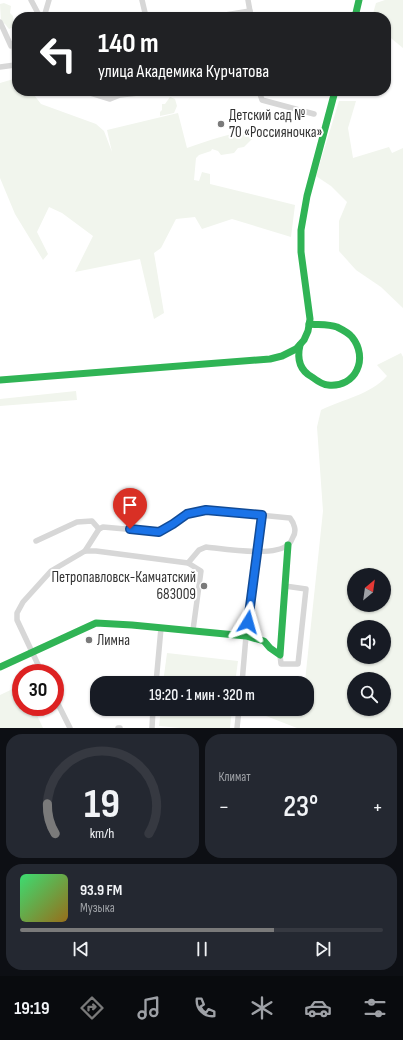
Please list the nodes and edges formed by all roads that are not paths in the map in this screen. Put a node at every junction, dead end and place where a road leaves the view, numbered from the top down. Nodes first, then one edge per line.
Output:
1 (31, 0) edge
2 (49, 0) edge
3 (142, 0) edge
4 (248, 0) edge
5 (359, 0) edge
6 (37, 12) edge
7 (45, 12) edge
8 (145, 12) edge
9 (251, 12) edge
10 (356, 12) edge
11 (0, 22) edge
12 (12, 46) edge
13 (12, 65) edge
14 (0, 67) edge
15 (103, 96) edge
16 (120, 96) edge
17 (261, 96) edge
18 (334, 96) edge
19 (314, 114) dead end
20 (310, 324) junction
21 (300, 345) junction
22 (0, 380) edge
23 (262, 515) junction
24 (99, 529) junction
25 (36, 541) dead end
26 (288, 545) junction
27 (85, 551) junction
28 (258, 552) junction
29 (188, 563) junction
30 (285, 586) junction
31 (161, 628) junction
32 (193, 630) junction
33 (246, 636) junction
34 (32, 653) junction
35 (280, 655) junction
36 (38, 664) edge
37 (0, 667) edge
38 (157, 676) edge
39 (243, 676) edge
40 (64, 716) edge
41 (153, 716) edge
42 (238, 716) edge
43 (70, 728) edge
44 (152, 728) edge
45 (237, 728) edge

1 - 6 street
2 - 7 street
3 - 8 street
4 - 9 street
5 - 10 street
11 - 12 street
13 - 14 street
15 - 16 street
17 - 19 street
18 - 20 street
20 - 21 street
20 - 21 street
21 - 22 street
23 - 24 street
23 - 26 street
23 - 28 street
24 - 25 street
24 - 27 street
26 - 28 street
26 - 30 street
27 - 29 street
27 - 34 street
28 - 29 street
28 - 33 street
29 - 32 street
30 - 35 street
30 - 35 street
31 - 32 street
31 - 34 street
31 - 38 street
32 - 33 street
33 - 35 street
33 - 39 street
34 - 36 street
34 - 37 street
40 - 43 street
41 - 44 street
42 - 45 street

